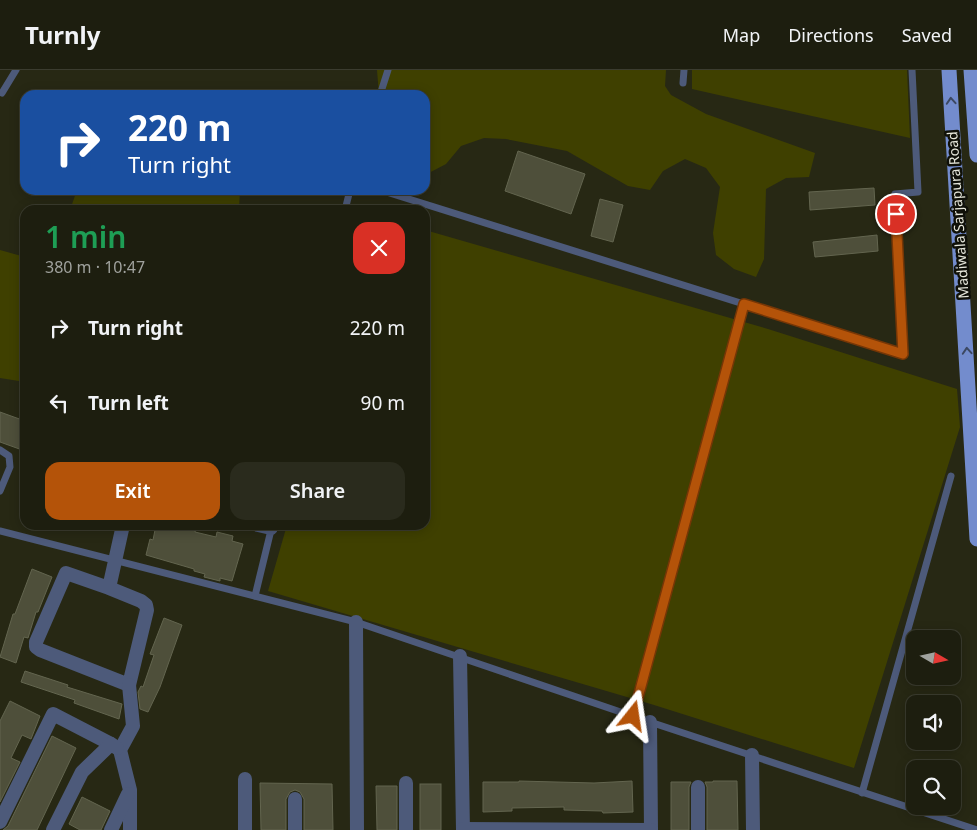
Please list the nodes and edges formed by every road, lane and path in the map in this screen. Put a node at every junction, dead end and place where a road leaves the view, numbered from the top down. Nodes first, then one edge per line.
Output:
1 (16, 70) edge
2 (388, 70) edge
3 (684, 70) edge
4 (912, 70) edge
5 (949, 70) edge
6 (971, 70) edge
7 (684, 83) dead end
8 (382, 90) edge
9 (2, 93) dead end
10 (977, 155) edge
11 (396, 195) edge
12 (428, 205) edge
13 (430, 206) edge
14 (744, 304) junction
15 (0, 450) edge
16 (951, 476) dead end
17 (0, 491) edge
18 (123, 530) edge
19 (266, 530) edge
20 (0, 532) edge
21 (977, 539) edge
22 (116, 561) junction
23 (109, 588) junction
24 (256, 596) junction
25 (356, 622) junction
26 (460, 656) junction
27 (129, 685) junction
28 (633, 716) junction
29 (650, 722) junction
30 (116, 747) junction
31 (752, 755) junction
32 (245, 779) dead end
33 (406, 783) dead end
34 (698, 787) dead end
35 (130, 790) junction
36 (862, 793) junction
37 (295, 799) dead end
38 (0, 822) edge
39 (463, 829) edge
40 (53, 830) edge
41 (111, 830) edge
42 (130, 830) edge
43 (245, 830) edge
44 (295, 830) edge
45 (357, 830) edge
46 (406, 830) edge
47 (651, 830) edge
48 (698, 830) edge
49 (753, 830) edge
50 (977, 830) edge

1 - 9 lane
2 - 8 lane
3 - 7 lane
4 - 14 lane
21 -> 5 main road, Madiwala Sarjapura Road
6 - 10 main road, Madiwala Sarjapura Road
11 - 12 lane
13 - 14 lane
14 - 28 lane
15 - 17 lane
16 - 36 lane
18 - 22 street
19 - 24 lane
20 - 22 lane
22 - 23 street
22 - 24 lane
23 - 27 street
23 - 27 street
24 - 25 lane
25 - 26 lane
25 - 45 street
26 - 28 lane
26 - 39 street
27 - 30 street
28 - 29 lane
29 - 31 lane
29 - 47 street
30 - 35 street
30 - 38 street
30 - 40 street
31 - 36 lane
31 - 49 street
32 - 43 street
33 - 46 street
34 - 48 street
35 - 41 street
35 - 42 street
36 - 50 lane
37 - 44 street
39 - 47 street

